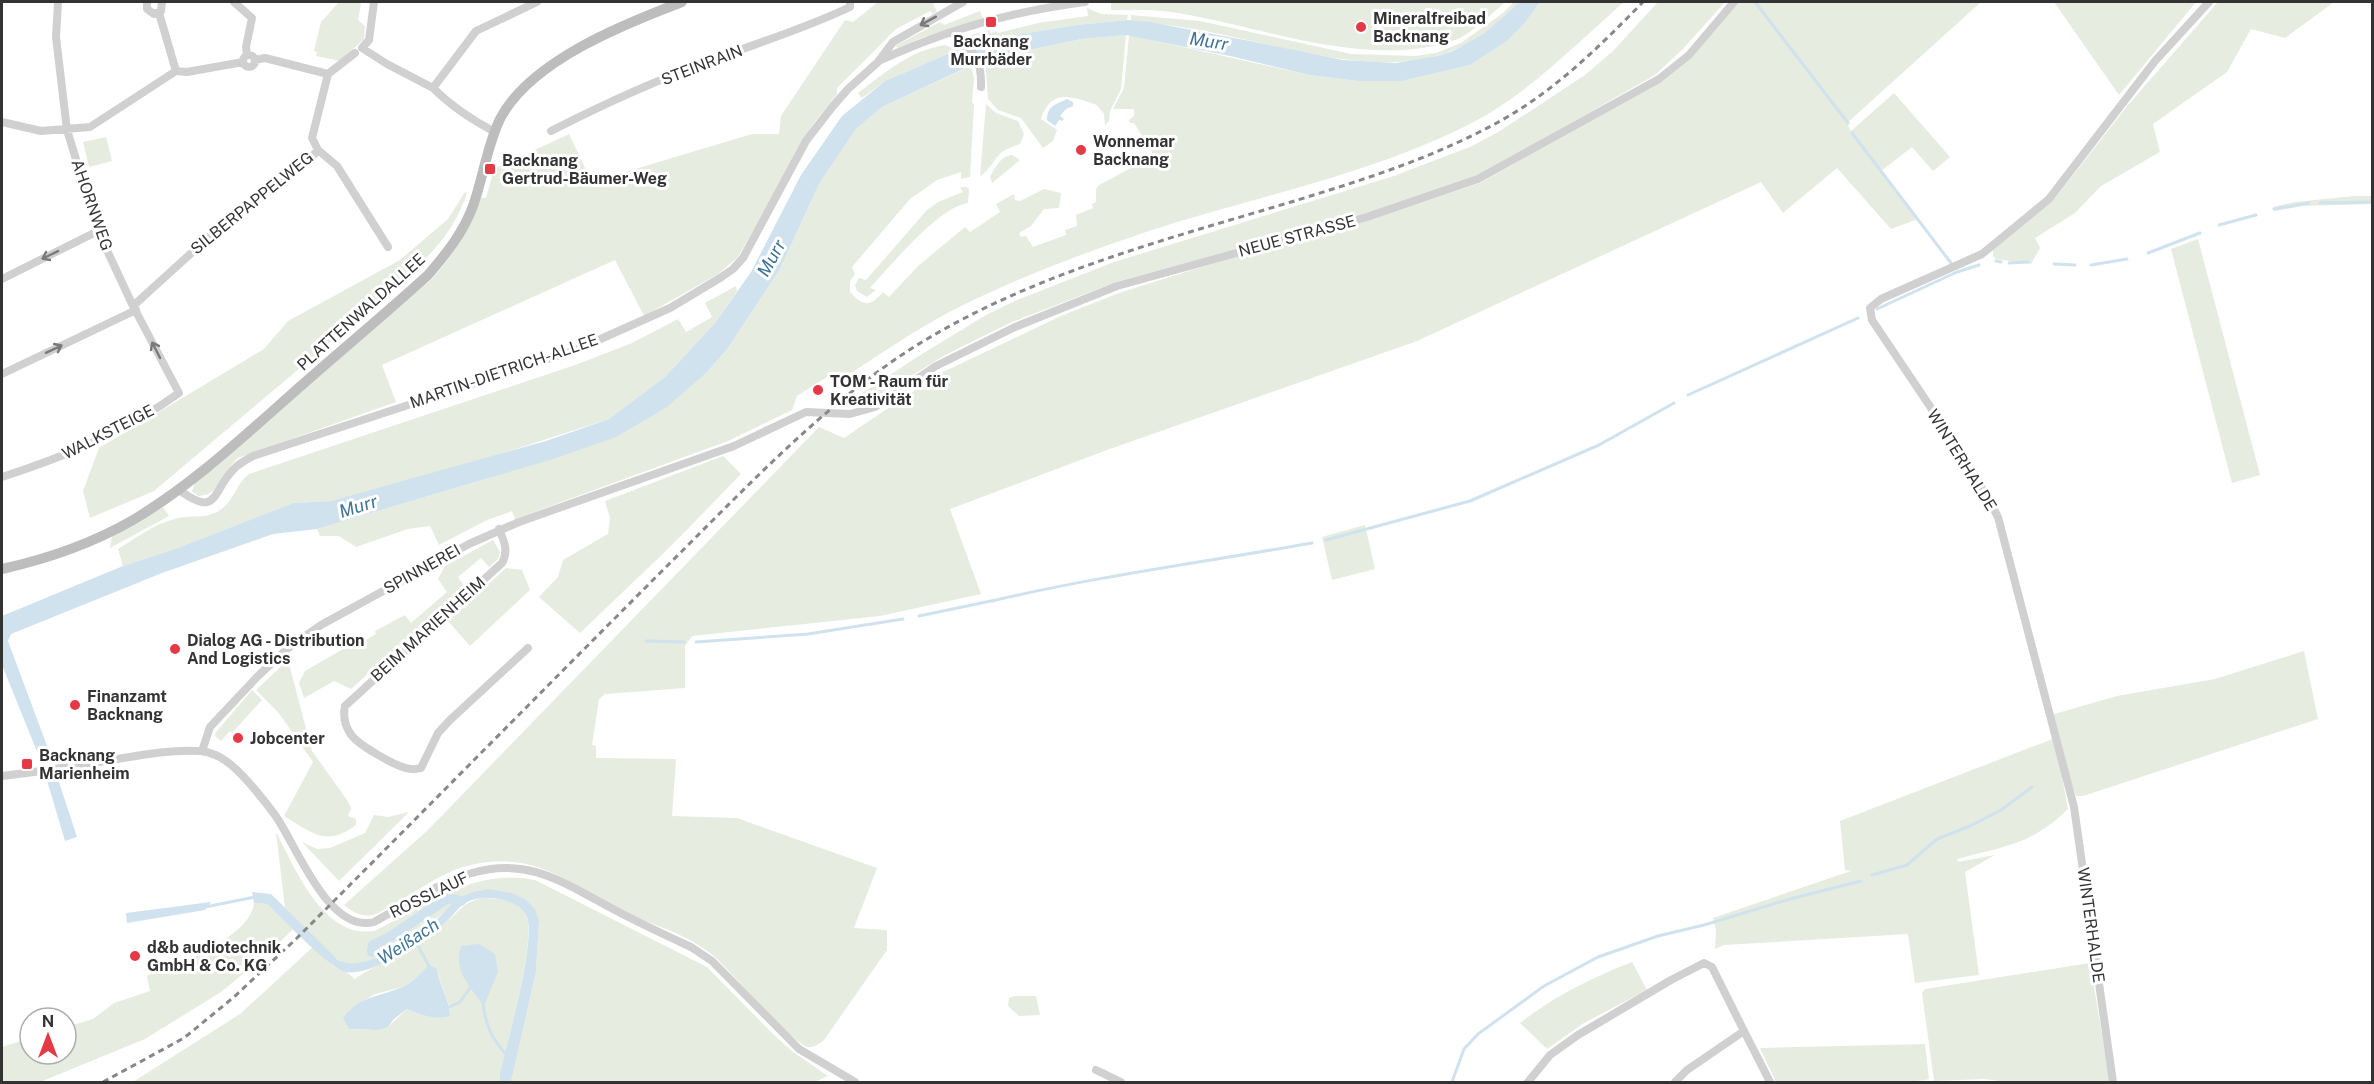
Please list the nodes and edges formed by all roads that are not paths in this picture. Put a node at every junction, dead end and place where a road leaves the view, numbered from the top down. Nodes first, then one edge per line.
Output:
1 (58, 2) edge
2 (147, 2) edge
3 (162, 2) edge
4 (234, 2) edge
5 (537, 2) edge
6 (682, 2) edge
7 (850, 2) edge
8 (963, 2) edge
9 (1085, 2) edge
10 (1734, 2) edge
11 (2209, 2) edge
12 (372, 3) edge
13 (159, 13) junction
14 (952, 33) junction
15 (355, 54) dead end
16 (245, 59) junction
17 (878, 62) junction
18 (176, 71) junction
19 (328, 74) junction
20 (981, 87) dead end
21 (433, 88) junction
22 (2, 122) edge
23 (67, 130) junction
24 (551, 130) dead end
25 (495, 132) junction
26 (318, 150) junction
27 (98, 231) junction
28 (388, 247) dead end
29 (2, 279) edge
30 (134, 308) junction
31 (2, 374) edge
32 (178, 393) joint
33 (829, 412) joint
34 (2, 477) edge
35 (178, 490) junction
36 (499, 529) junction
37 (2, 569) edge
38 (528, 648) dead end
39 (202, 751) junction
40 (2, 776) edge
41 (1744, 1030) junction
42 (1096, 1070) dead end
43 (855, 1083) edge
44 (1121, 1083) edge
45 (1528, 1083) edge
46 (1675, 1083) edge
47 (1770, 1083) edge
48 (2113, 1083) edge

1 - 23 street, AHORNWEG
2 - 13 street
3 - 13 street
4 - 16 street
5 - 21 street
6 - 25 street, PLATTENWALDALLEE
7 - 24 street, STEINRAIN
8 -> 17 street, MARTIN-DIETRICH-ALLEE
9 - 14 street, MARTIN-DIETRICH-ALLEE
10 - 33 street, NEUE STRASSE
11 - 48 street, WINTERHALDE
12 - 21 street
13 - 18 street
14 - 17 street, MARTIN-DIETRICH-ALLEE
14 - 20 street
15 - 19 street
16 - 18 street
16 - 19 street
17 - 35 street, MARTIN-DIETRICH-ALLEE
18 - 23 street
19 - 26 street
21 - 25 street
22 - 23 street
23 - 27 street, AHORNWEG
25 - 35 street, PLATTENWALDALLEE
26 - 28 street
26 - 30 street, SILBERPAPPELWEG
27 -> 29 street
27 - 30 street, AHORNWEG
31 -> 30 street, SILBERPAPPELWEG
32 -> 30 street, AHORNWEG
32 - 34 street, WALKSTEIGE
33 - 36 street, SPINNEREI
35 - 37 street, PLATTENWALDALLEE
36 - 38 street, BEIM MARIENHEIM
36 - 39 street, SPINNEREI
39 - 40 street
39 - 43 street, ROSSLAUF
41 - 45 street
41 - 46 street
41 - 47 street
42 - 44 street

